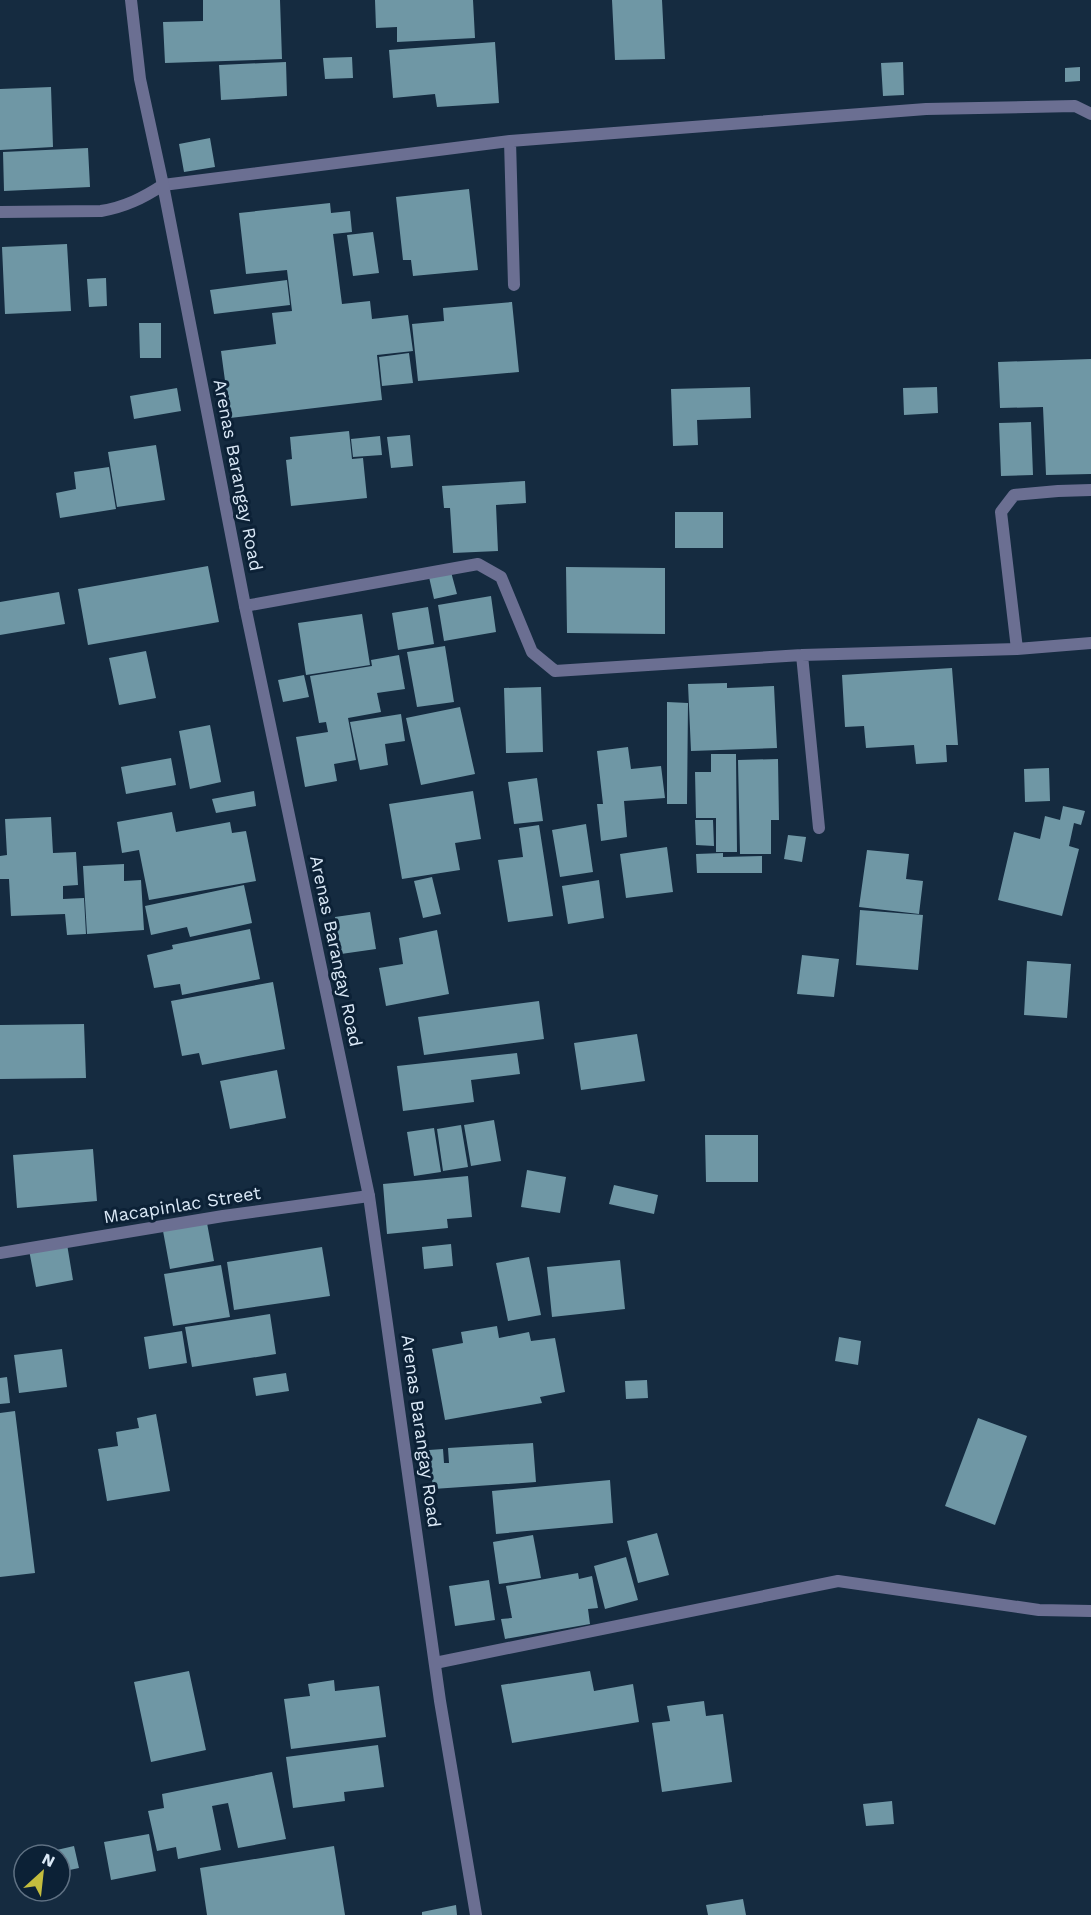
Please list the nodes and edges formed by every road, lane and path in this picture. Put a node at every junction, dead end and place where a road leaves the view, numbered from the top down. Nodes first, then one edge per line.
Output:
1 (131, 0) edge
2 (1091, 114) edge
3 (510, 141) junction
4 (164, 185) junction
5 (0, 212) edge
6 (514, 285) dead end
7 (1091, 490) edge
8 (245, 606) junction
9 (1091, 642) edge
10 (1017, 649) junction
11 (802, 655) junction
12 (819, 828) dead end
13 (369, 1196) junction
14 (0, 1253) edge
15 (1091, 1611) edge
16 (435, 1663) junction
17 (476, 1915) edge

1 - 4 street, Arenas Barangay Road
2 - 3 street
3 - 4 street
3 - 6 street
4 - 5 street
4 - 8 street, Arenas Barangay Road
7 - 10 street
8 - 11 street
8 - 13 street, Arenas Barangay Road
9 - 10 street
10 - 11 street
11 - 12 street
13 - 14 street, Macapinlac Street
13 - 16 street, Arenas Barangay Road
15 - 16 street
16 - 17 street, Arenas Barangay Road

